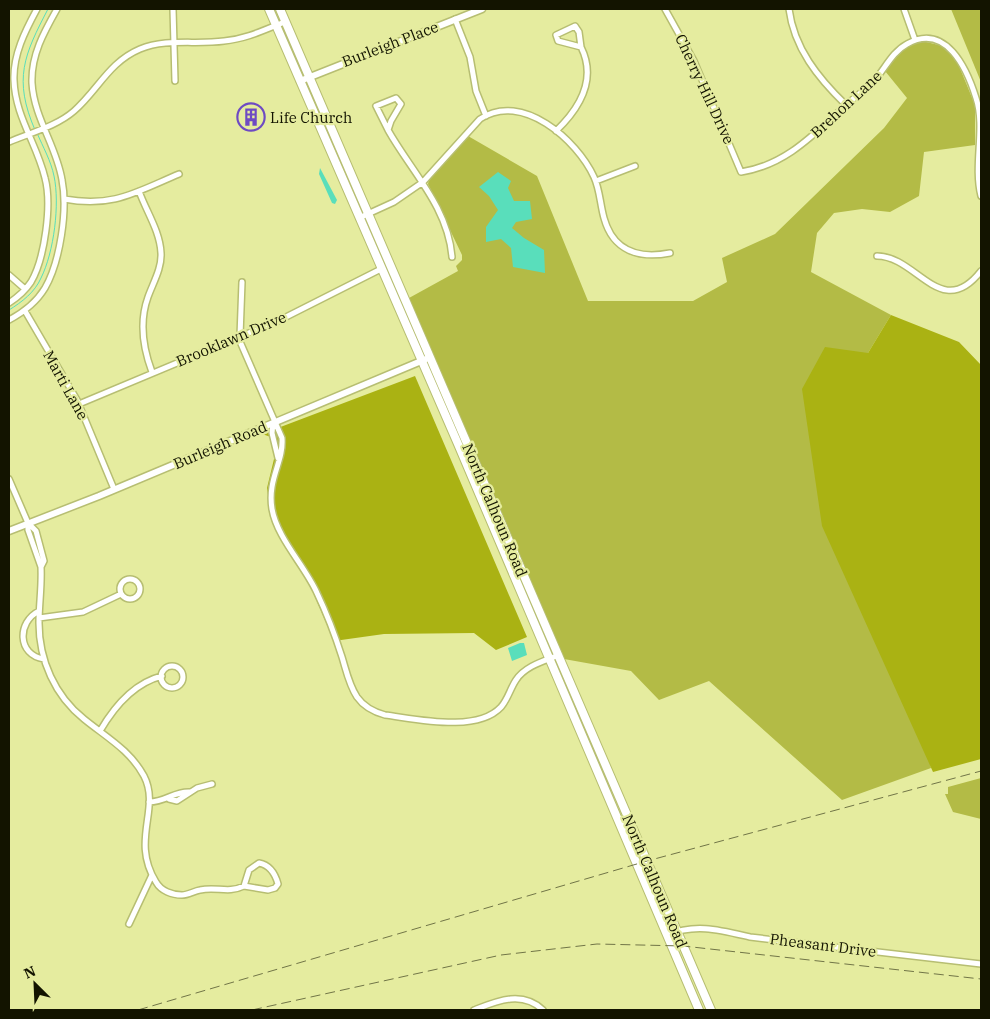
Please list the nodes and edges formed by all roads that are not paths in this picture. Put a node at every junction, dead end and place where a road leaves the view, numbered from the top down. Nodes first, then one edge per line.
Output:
1 (37, 9) edge
2 (57, 9) edge
3 (173, 9) edge
4 (269, 9) edge
5 (280, 9) edge
6 (482, 9) edge
7 (665, 9) edge
8 (789, 9) edge
9 (904, 9) edge
10 (456, 19) junction
11 (279, 24) junction
12 (915, 40) junction
13 (174, 43) junction
14 (581, 47) junction
15 (310, 77) junction
16 (174, 81) dead end
17 (300, 81) junction
18 (846, 105) junction
19 (486, 116) junction
20 (41, 128) junction
21 (388, 130) junction
22 (556, 131) junction
23 (30, 133) junction
24 (9, 142) edge
25 (980, 142) edge
26 (635, 166) dead end
27 (741, 172) joint
28 (179, 174) dead end
29 (596, 181) junction
30 (423, 182) junction
31 (139, 191) junction
32 (981, 196) edge
33 (64, 199) junction
34 (369, 215) junction
35 (359, 218) junction
36 (670, 253) dead end
37 (877, 256) dead end
38 (452, 257) dead end
39 (381, 269) junction
40 (981, 271) edge
41 (9, 275) edge
42 (242, 282) dead end
43 (25, 289) junction
44 (9, 302) edge
45 (24, 311) junction
46 (9, 320) edge
47 (239, 337) junction
48 (431, 357) junction
49 (421, 361) junction
50 (152, 372) junction
51 (79, 404) junction
52 (273, 423) junction
53 (9, 479) edge
54 (114, 489) junction
55 (28, 523) junction
56 (9, 530) edge
57 (122, 594) junction
58 (40, 611) junction
59 (39, 618) junction
60 (559, 655) junction
61 (548, 659) junction
62 (44, 660) junction
63 (162, 676) junction
64 (100, 731) junction
65 (212, 784) dead end
66 (149, 802) junction
67 (152, 875) junction
68 (244, 886) junction
69 (129, 924) dead end
70 (677, 931) junction
71 (667, 935) junction
72 (981, 964) edge
73 (474, 1010) edge
74 (543, 1010) edge
75 (700, 1010) edge
76 (711, 1010) edge

1 - 23 street
2 - 20 street
3 - 13 street
4 - 11 main road, North Calhoun Road
5 - 15 main road, North Calhoun Road
6 - 10 street, Burleigh Place
7 - 27 street, Cherry Hill Drive
8 - 18 street
9 - 12 street
10 - 15 street, Burleigh Place
10 - 19 street
11 - 13 street
11 - 17 main road, North Calhoun Road
12 - 18 street, Brehon Lane
12 - 25 street
13 - 16 street
13 - 20 street
14 - 14 street
14 - 22 street
15 - 17 street, Burleigh Place
15 - 34 main road, North Calhoun Road
17 - 35 main road, North Calhoun Road
18 - 27 street, Brehon Lane
19 - 22 street
19 - 30 street
20 - 23 street
20 - 33 street
21 - 21 street
21 - 30 street
22 - 29 street
23 - 24 street
23 - 43 street
25 - 32 street
26 - 29 street
28 - 31 street
29 - 36 street
30 - 34 street
30 - 38 street
31 - 33 street
31 - 50 street
33 - 45 street
34 - 35 street
34 - 48 main road, North Calhoun Road
35 - 39 main road, North Calhoun Road
37 - 40 street
39 - 47 street, Brooklawn Drive
39 - 49 main road, North Calhoun Road
41 - 43 street
42 - 47 street
43 - 44 street
45 - 46 street
45 - 51 street, Marti Lane
47 - 50 street, Brooklawn Drive
47 - 52 street
48 - 49 street, Burleigh Road
48 - 60 main road, North Calhoun Road
49 - 52 street, Burleigh Road
49 - 61 main road, North Calhoun Road
50 - 51 street, Brooklawn Drive
51 - 54 street, Marti Lane
52 - 54 street, Burleigh Road
52 - 61 street
53 - 55 street
54 - 55 street, Burleigh Road
55 - 56 street, Burleigh Road
55 - 58 street
57 - 57 street
57 - 59 street
58 - 59 street
58 - 62 street
59 - 62 street
60 - 61 street
60 - 70 main road, North Calhoun Road
61 - 71 main road, North Calhoun Road
62 - 64 street
63 - 63 street
63 - 64 street
64 - 66 street
65 - 66 street
66 - 67 street
67 - 68 street
67 - 69 street
68 - 68 street
70 - 71 street, Pheasant Drive
70 - 72 street, Pheasant Drive
70 - 76 main road, North Calhoun Road
71 - 75 main road, North Calhoun Road
73 - 74 street

